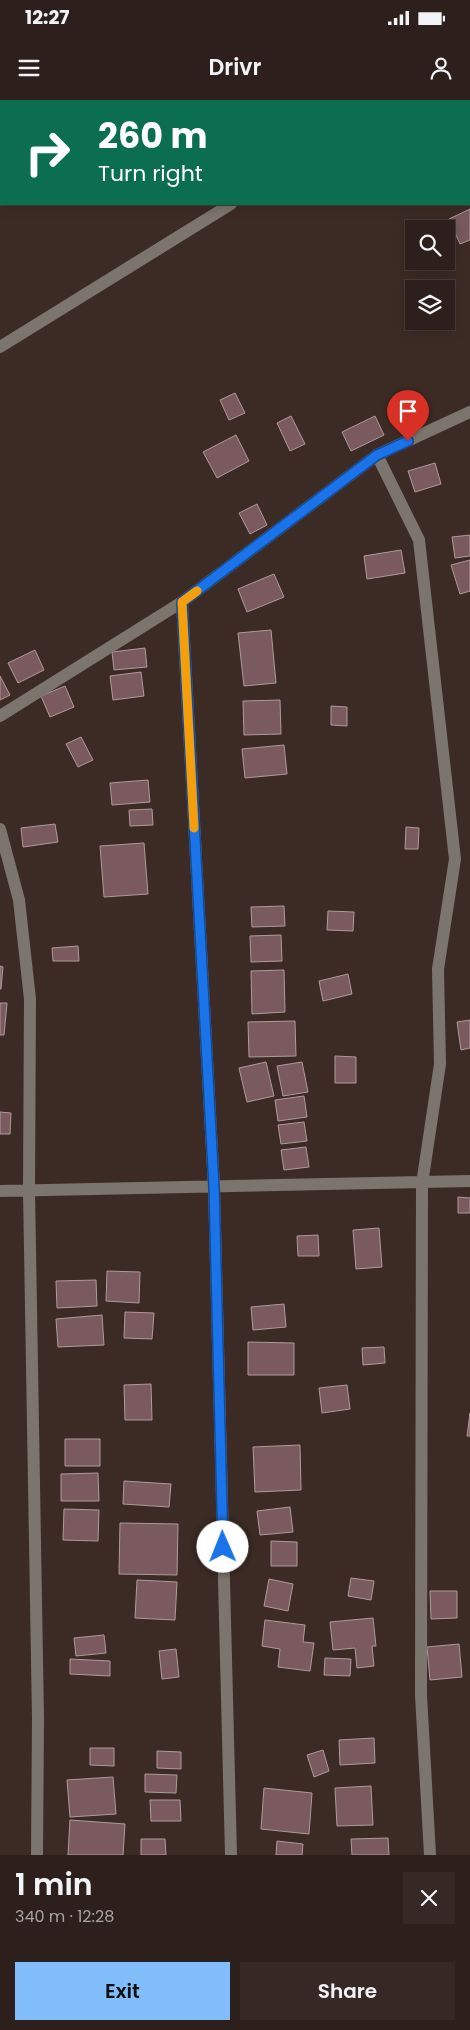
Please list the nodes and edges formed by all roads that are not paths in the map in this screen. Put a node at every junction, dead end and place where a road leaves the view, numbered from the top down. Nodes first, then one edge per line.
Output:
1 (229, 205) edge
2 (0, 347) edge
3 (470, 412) edge
4 (377, 455) junction
5 (182, 602) junction
6 (0, 716) edge
7 (0, 829) edge
8 (470, 1181) edge
9 (422, 1184) junction
10 (214, 1187) junction
11 (29, 1190) junction
12 (0, 1191) edge
13 (37, 1855) edge
14 (231, 1855) edge
15 (430, 1855) edge

1 - 2 street
3 - 4 street
4 - 5 street
4 - 9 street
5 - 6 street
5 - 10 street
7 - 11 street
8 - 9 street
9 - 10 street
9 - 15 street
10 - 11 street
10 - 14 street
11 - 12 street
11 - 13 street

